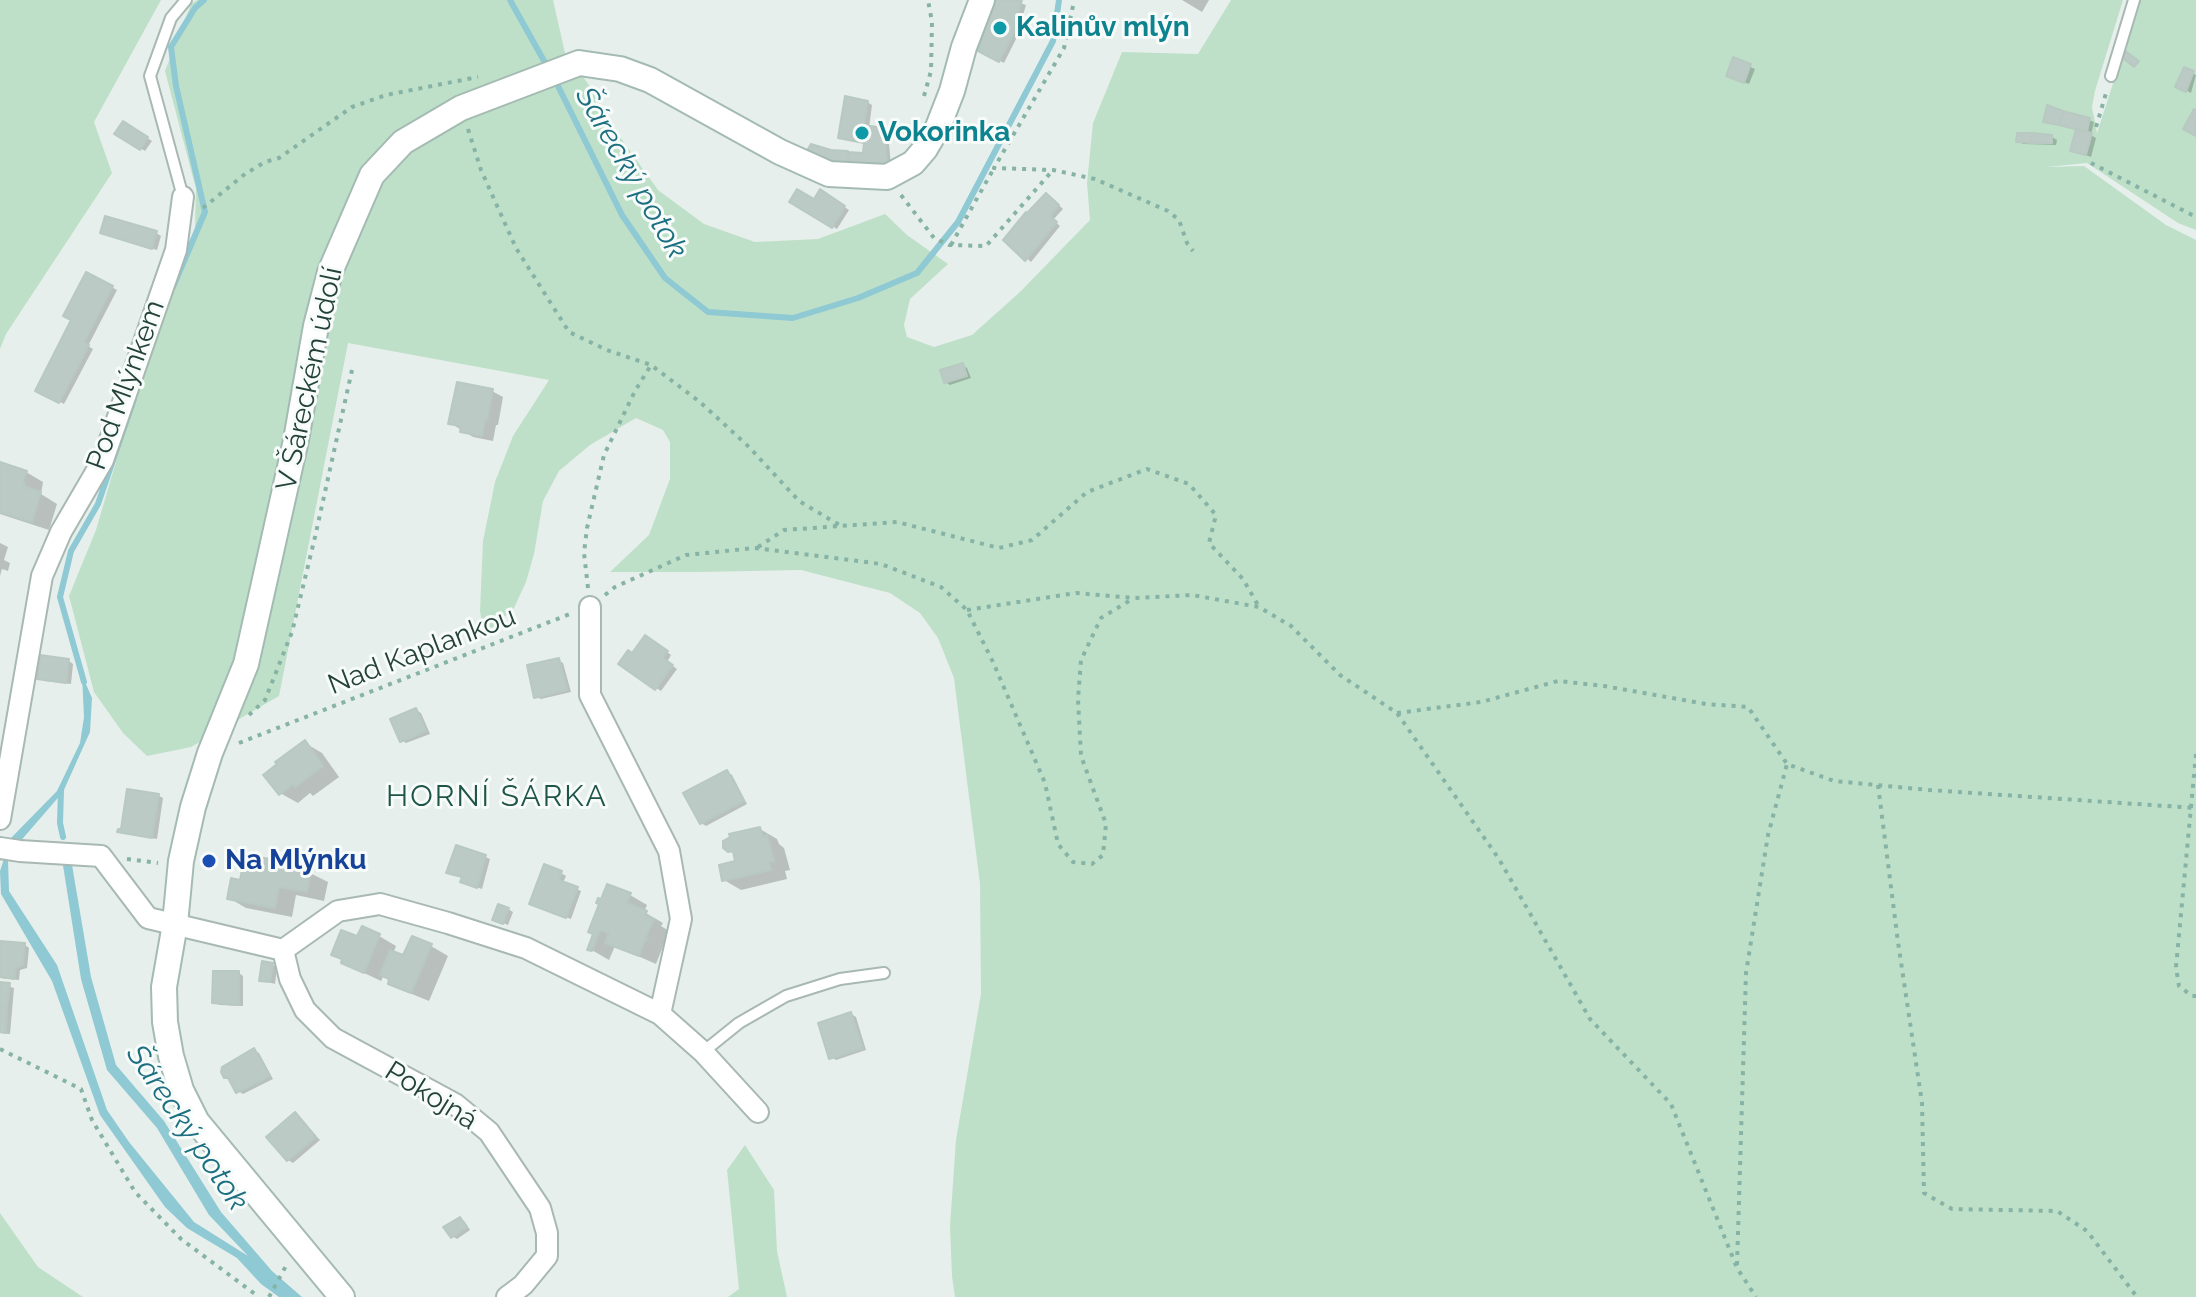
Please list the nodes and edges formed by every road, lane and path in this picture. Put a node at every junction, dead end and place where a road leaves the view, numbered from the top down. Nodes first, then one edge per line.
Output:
1 (186, 0) edge
2 (928, 0) edge
3 (982, 0) edge
4 (2134, 0) edge
5 (1073, 6) dead end
6 (2111, 76) joint
7 (488, 78) dead end
8 (923, 101) dead end
9 (461, 108) junction
10 (2096, 127) dead end
11 (2091, 163) dead end
12 (994, 168) junction
13 (1053, 170) junction
14 (887, 177) junction
15 (191, 204) junction
16 (2196, 217) edge
17 (950, 245) junction
18 (1193, 251) dead end
19 (651, 365) junction
20 (352, 370) dead end
21 (841, 526) junction
22 (755, 548) junction
23 (1134, 598) junction
24 (590, 607) junction
25 (1259, 607) junction
26 (967, 610) junction
27 (1397, 713) junction
28 (243, 721) dead end
29 (210, 753) junction
30 (2196, 754) edge
31 (1787, 764) junction
32 (1878, 785) junction
33 (2194, 808) edge
34 (0, 819) edge
35 (8, 849) edge
36 (101, 856) junction
37 (181, 861) junction
38 (175, 924) junction
39 (283, 950) junction
40 (884, 973) dead end
41 (2196, 996) edge
42 (660, 1014) junction
43 (0, 1049) edge
44 (703, 1052) junction
45 (758, 1112) dead end
46 (288, 1262) dead end
47 (1737, 1268) junction
48 (270, 1295) edge
49 (259, 1297) edge
50 (342, 1297) edge
51 (507, 1297) edge
52 (1756, 1297) edge
53 (2137, 1297) edge

1 - 15 lane, Pod Mlýnkem
2 - 8 path
3 - 14 street
4 - 6 lane
5 - 12 path
6 - 10 path
7 - 15 path
9 - 14 street, V Šáreckém údolí
9 - 19 path
9 - 29 street, V Šáreckém údolí
11 - 16 path
12 - 13 path
12 - 17 path
13 - 17 path
13 - 18 path
14 - 17 path
15 - 34 street, Pod Mlýnkem
19 - 21 path
19 - 24 path
20 - 28 path
21 - 22 path
21 - 25 path
22 - 24 path, Nad Kaplankou
22 - 26 path
23 - 25 path
23 - 26 path
23 - 26 path
24 - 29 path, Nad Kaplankou
24 - 42 street
25 - 27 path
27 - 31 path
27 - 47 path
29 - 37 street, V Šáreckém údolí
30 - 33 path
31 - 32 path
31 - 47 path
32 - 33 path
32 - 53 path
33 - 41 path
35 - 36 street
36 - 37 path
36 - 38 street
37 - 38 street, V Šáreckém údolí
38 - 39 street
38 - 50 street, V Šáreckém údolí
39 - 42 street
39 - 51 street, Pokojná
40 - 44 lane
42 - 44 street
43 - 49 path
44 - 45 street
46 - 48 path
47 - 52 path

